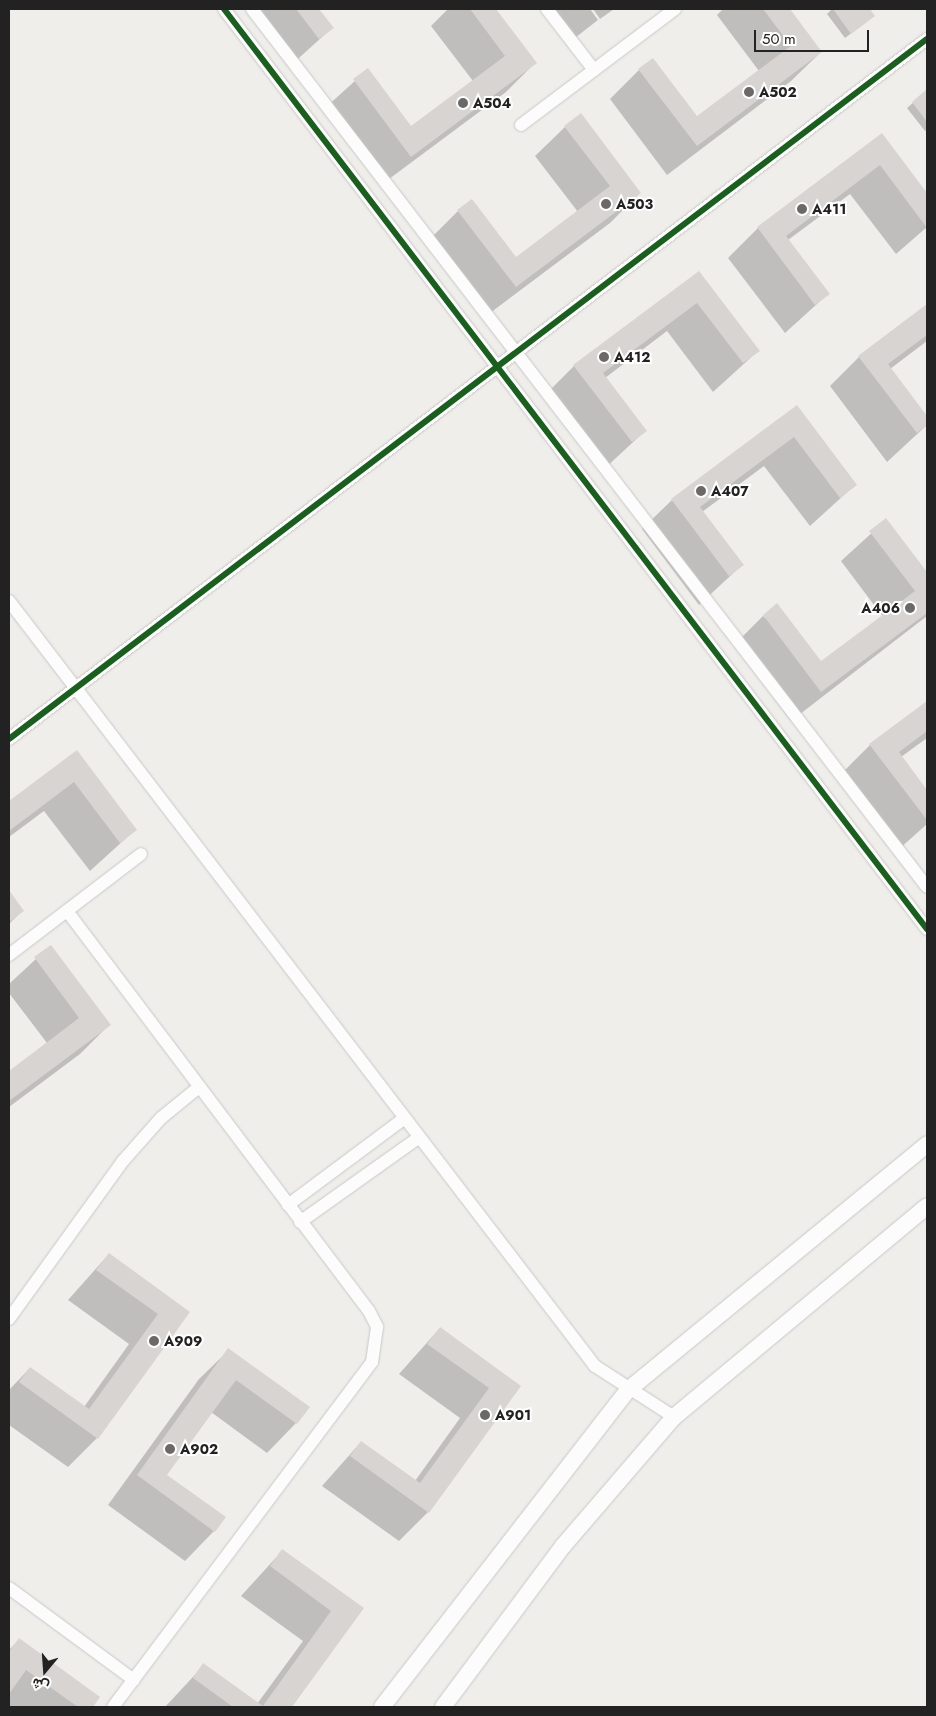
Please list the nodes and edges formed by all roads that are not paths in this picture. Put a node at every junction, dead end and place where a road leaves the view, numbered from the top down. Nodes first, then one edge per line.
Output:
1 (224, 9) edge
2 (252, 9) edge
3 (547, 9) edge
4 (675, 9) edge
5 (927, 40) edge
6 (594, 70) junction
7 (521, 125) dead end
8 (516, 353) junction
9 (500, 364) junction
10 (9, 601) edge
11 (75, 685) junction
12 (9, 739) edge
13 (141, 854) dead end
14 (927, 887) edge
15 (66, 911) junction
16 (927, 928) edge
17 (9, 956) edge
18 (199, 1087) junction
19 (402, 1120) junction
20 (417, 1140) junction
21 (927, 1144) edge
22 (288, 1205) junction
23 (927, 1206) edge
24 (300, 1222) junction
25 (9, 1319) edge
26 (628, 1390) junction
27 (674, 1417) junction
28 (9, 1588) edge
29 (134, 1680) junction
30 (389, 1704) edge
31 (113, 1707) edge
32 (443, 1707) edge

1 - 9 street
2 - 8 street
3 - 6 street
4 - 6 street
5 - 8 street
6 - 7 street
8 - 9 street
8 - 14 street
9 - 11 street
9 - 16 street
10 - 11 street
11 - 12 street
11 - 19 street
13 - 15 street
15 - 17 street
15 - 18 street
18 - 22 street
18 - 25 street
19 - 20 street
19 - 22 street
20 - 24 street
20 - 26 street
21 - 26 street
22 - 24 street
23 - 27 street
24 - 29 street
26 - 27 street
26 - 30 street
27 - 32 street
28 - 29 street
29 - 31 street

